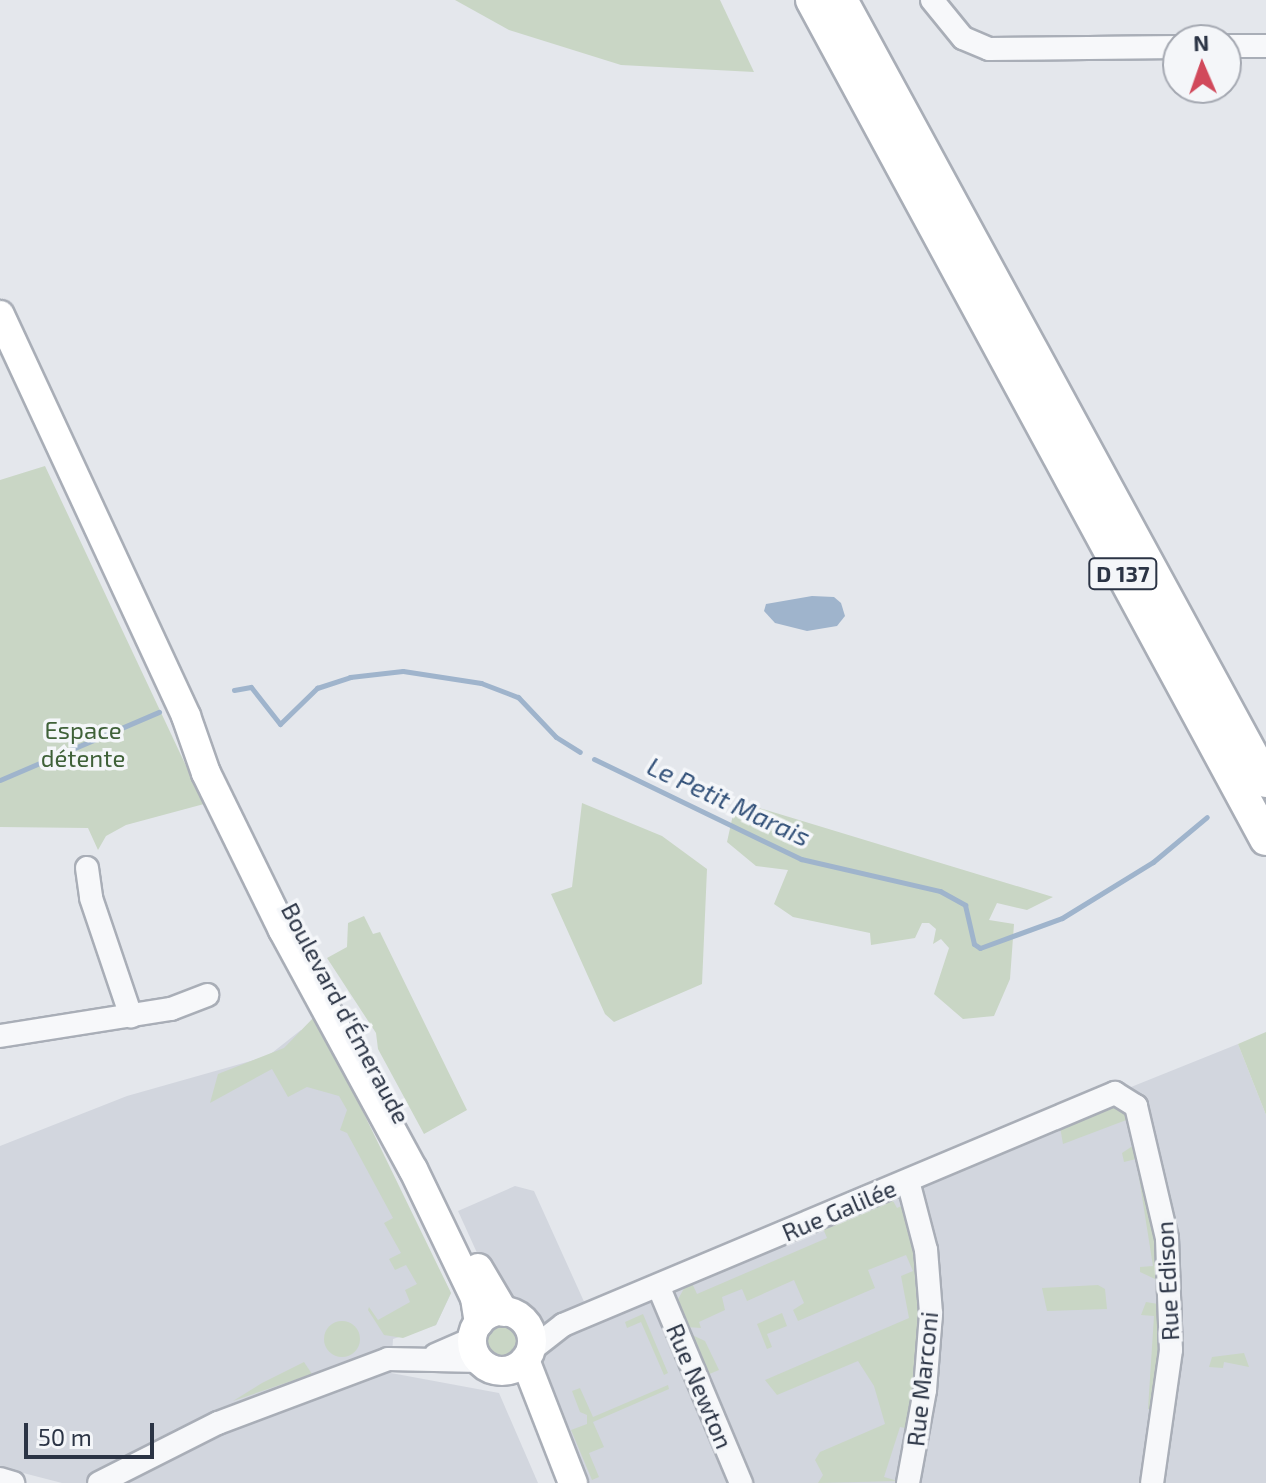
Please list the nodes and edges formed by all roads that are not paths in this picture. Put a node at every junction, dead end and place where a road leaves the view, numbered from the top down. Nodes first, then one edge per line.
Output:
1 (812, 0) edge
2 (841, 0) edge
3 (932, 0) edge
4 (1242, 46) edge
5 (1266, 46) edge
6 (1162, 47) edge
7 (0, 315) edge
8 (1256, 792) edge
9 (1266, 839) edge
10 (1266, 848) edge
11 (87, 868) dead end
12 (207, 995) dead end
13 (131, 1016) junction
14 (0, 1036) edge
15 (1115, 1093) joint
16 (908, 1181) junction
17 (659, 1288) junction
18 (503, 1343) junction
19 (0, 1479) edge
20 (13, 1483) edge
21 (99, 1483) edge
22 (555, 1483) edge
23 (573, 1483) edge
24 (741, 1483) edge
25 (908, 1483) edge
26 (1152, 1483) edge

1 - 8 highway, D 137
2 - 8 highway, D 137
3 - 6 street
4 - 5 street
7 - 18 main road, Boulevard d'Émeraude
8 - 9 highway, D 137
8 - 10 highway
11 - 13 street
12 - 13 street
13 - 14 street
15 - 16 street, Rue Galilée
15 - 26 street, Rue Edison
16 - 17 street, Rue Galilée
16 - 25 street, Rue Marconi
17 - 18 street, Rue Galilée
17 - 24 street, Rue Newton
18 - 21 street
18 - 22 main road, Boulevard d'Émeraude
18 - 23 main road, Boulevard d'Émeraude
19 - 20 street

